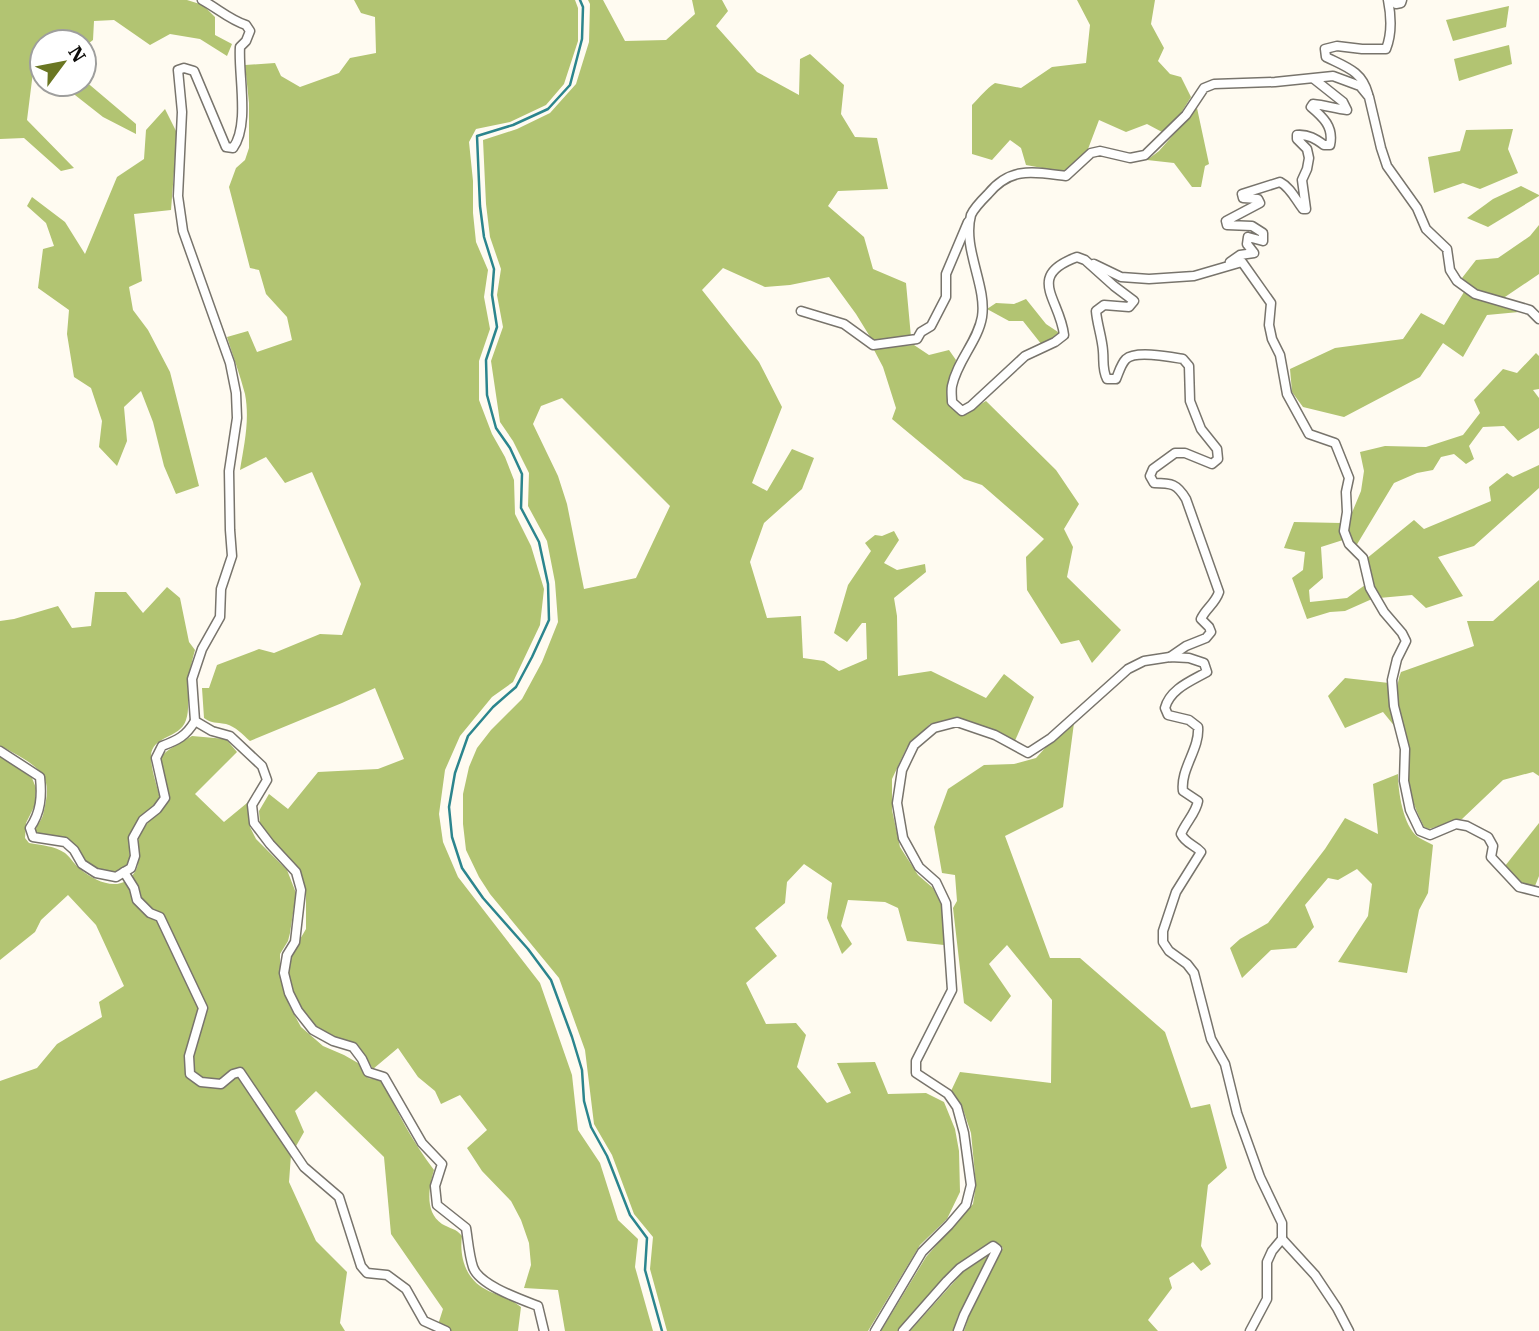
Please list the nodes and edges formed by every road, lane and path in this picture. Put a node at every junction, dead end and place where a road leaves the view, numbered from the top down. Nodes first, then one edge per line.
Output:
1 (202, 0) edge
2 (1388, 0) edge
3 (1394, 0) edge
4 (1402, 0) edge
5 (1314, 79) junction
6 (1369, 97) junction
7 (972, 213) junction
8 (1085, 260) junction
9 (1225, 266) junction
10 (801, 311) dead end
11 (1539, 319) edge
12 (1170, 657) junction
13 (194, 720) junction
14 (0, 751) edge
15 (124, 872) junction
16 (1539, 892) edge
17 (1282, 1238) junction
18 (446, 1331) edge
19 (544, 1331) edge
20 (875, 1331) edge
21 (903, 1331) edge
22 (958, 1331) edge
23 (1250, 1331) edge
24 (1349, 1331) edge

1 - 13 street
2 - 6 street
3 - 4 street
5 - 6 street
5 - 7 street
5 - 9 street
6 - 11 street
7 - 8 street
7 - 10 street
8 - 9 street
8 - 12 street
9 - 16 street
12 - 17 street
12 - 20 street
13 - 15 street
13 - 19 street
14 - 15 street
15 - 18 street
17 - 23 street
17 - 24 street
21 - 22 street

